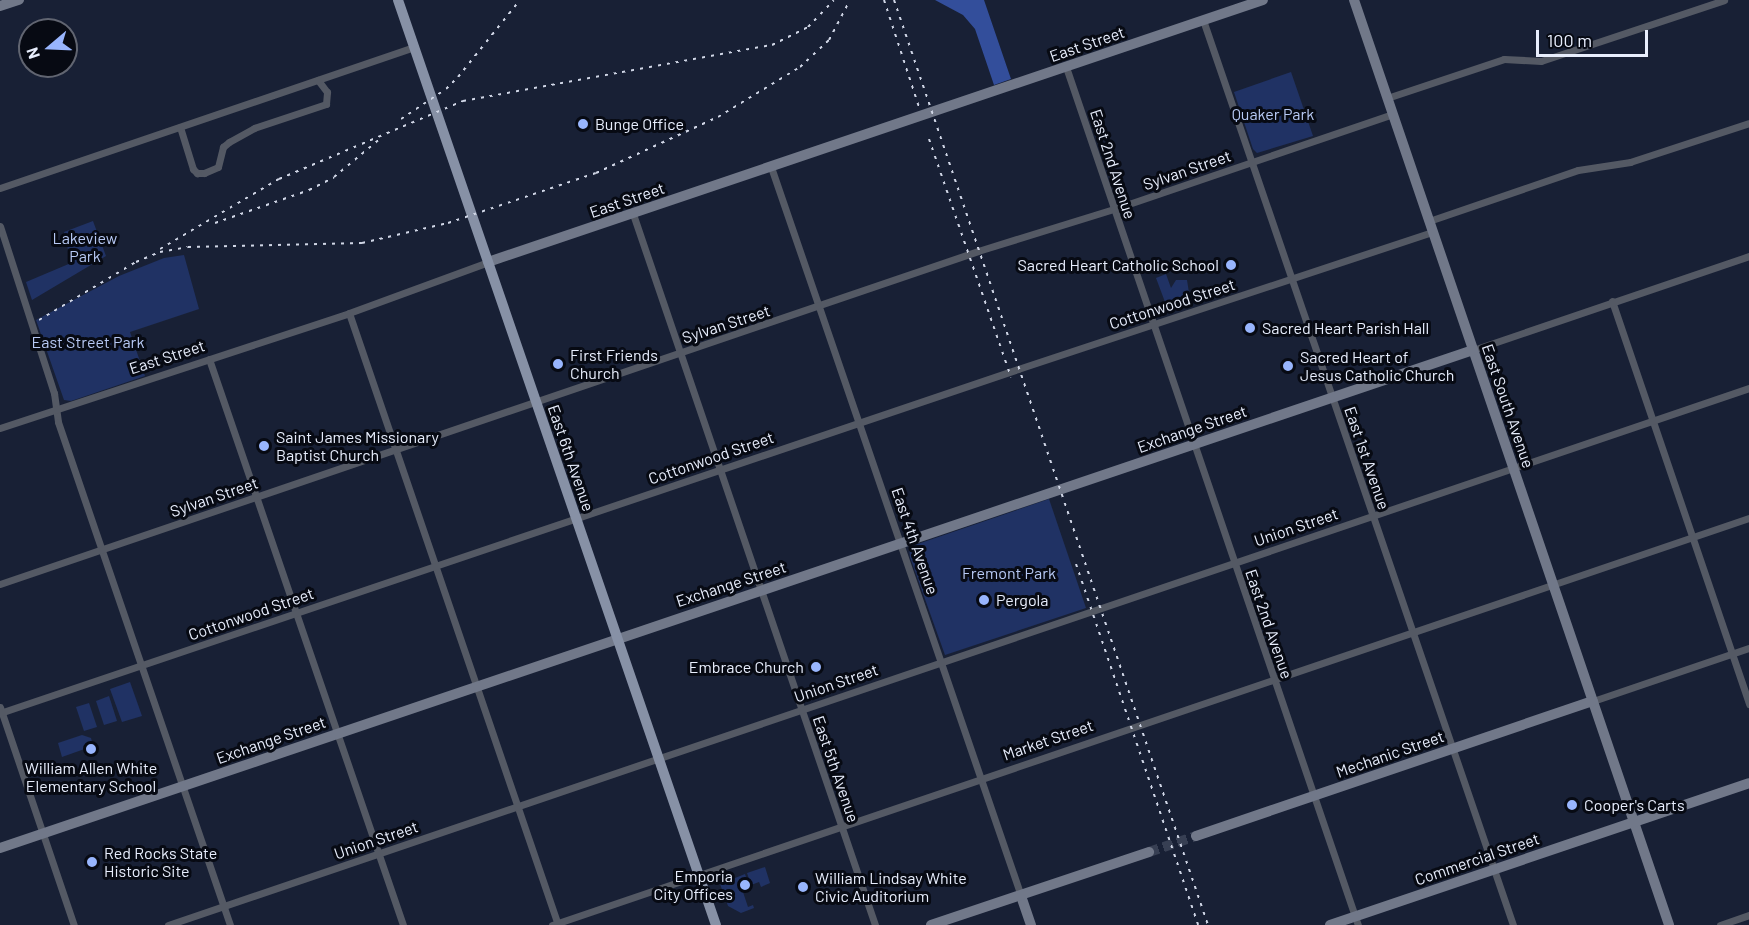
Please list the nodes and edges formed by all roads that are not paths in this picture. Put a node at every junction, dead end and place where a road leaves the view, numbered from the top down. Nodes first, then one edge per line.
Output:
1 (19, 0) edge
2 (398, 0) edge
3 (1263, 0) edge
4 (1354, 0) edge
5 (1724, 0) edge
6 (0, 6) edge
7 (1203, 20) junction
8 (414, 47) junction
9 (1066, 67) junction
10 (318, 80) junction
11 (1387, 98) junction
12 (1393, 114) junction
13 (1749, 123) edge
14 (180, 127) junction
15 (1251, 162) junction
16 (771, 167) junction
17 (0, 188) edge
18 (1114, 209) junction
19 (633, 214) junction
20 (1431, 226) junction
21 (0, 228) edge
22 (1749, 256) edge
23 (488, 262) junction
24 (1292, 279) junction
25 (1612, 300) junction
26 (819, 307) junction
27 (349, 313) junction
28 (1154, 325) junction
29 (1473, 350) junction
30 (680, 353) junction
31 (209, 359) junction
32 (1749, 388) edge
33 (1333, 397) junction
34 (536, 401) junction
35 (57, 409) junction
36 (1653, 420) junction
37 (858, 423) junction
38 (0, 428) edge
39 (1194, 444) junction
40 (396, 450) junction
41 (1514, 469) junction
42 (720, 470) junction
43 (257, 497) junction
44 (1373, 515) junction
45 (576, 518) junction
46 (1749, 518) edge
47 (1693, 538) junction
48 (900, 543) junction
49 (102, 549) junction
50 (1234, 562) junction
51 (435, 566) junction
52 (0, 584) edge
53 (1554, 585) junction
54 (760, 590) junction
55 (296, 614) junction
56 (1413, 632) junction
57 (617, 638) junction
58 (1749, 648) edge
59 (1732, 654) junction
60 (941, 661) junction
61 (141, 666) junction
62 (1274, 680) junction
63 (477, 685) junction
64 (1593, 701) junction
65 (1749, 704) edge
66 (801, 709) junction
67 (1, 711) edge
68 (337, 733) junction
69 (1452, 748) junction
70 (658, 758) junction
71 (981, 777) junction
72 (1749, 783) edge
73 (183, 787) junction
74 (1313, 796) junction
75 (518, 806) junction
76 (1634, 822) junction
77 (842, 826) junction
78 (43, 833) junction
79 (1196, 836) tunnel mouth
80 (0, 848) edge
81 (1149, 852) tunnel mouth
82 (378, 853) junction
83 (1494, 870) junction
84 (699, 875) junction
85 (1021, 896) junction
86 (223, 907) junction
87 (1749, 915) edge
88 (1356, 921) edge
89 (556, 924) edge
90 (74, 925) edge
91 (168, 925) edge
92 (230, 925) edge
93 (403, 925) edge
94 (716, 925) edge
95 (875, 925) edge
96 (931, 925) edge
97 (1030, 925) edge
98 (1330, 925) edge
99 (1513, 925) edge
100 (1669, 925) edge
101 (1720, 925) edge

1 - 6 street
2 - 8 main road, East 6th Avenue
3 - 7 street, East Street
4 - 11 street, East South Avenue
5 - 11 street
7 - 9 street, East Street
7 - 15 street, East 1st Avenue
8 - 10 street
8 - 23 main road, East 6th Avenue
9 - 16 street, East Street
9 - 18 street, East 2nd Avenue
10 - 14 street
10 - 14 street
11 - 12 street, East South Avenue
12 - 15 street, Sylvan Street
12 - 20 street, East South Avenue
13 - 20 street, Cottonwood Street
14 - 17 street
15 - 18 street, Sylvan Street
15 - 24 street, East 1st Avenue
16 - 19 street, East Street
16 - 26 street, East 4th Avenue
18 - 26 street, Sylvan Street
18 - 28 street, East 2nd Avenue
19 - 23 street, East Street
19 - 30 street, East 5th Avenue
20 - 24 street, Cottonwood Street
20 - 29 street, East South Avenue
21 - 35 street
22 - 25 street
23 - 27 street, East Street
23 - 34 main road, East 6th Avenue
24 - 28 street, Cottonwood Street
24 - 33 street, East 1st Avenue
25 - 29 street
25 - 36 street
26 - 30 street, Sylvan Street
26 - 37 street, East 4th Avenue
27 - 31 street, East Street
27 - 40 street
28 - 37 street, Cottonwood Street
28 - 39 street, East 2nd Avenue
29 - 33 street, Exchange Street
29 - 41 street, East South Avenue
30 - 34 street, Sylvan Street
30 - 42 street, East 5th Avenue
31 - 35 street, East Street
31 - 43 street
32 - 36 street, Union Street
33 - 39 street, Exchange Street
33 - 44 street, East 1st Avenue
34 - 40 street, Sylvan Street
34 - 45 main road, East 6th Avenue
35 - 38 street, East Street
35 - 49 street
36 - 41 street, Union Street
36 - 47 street
37 - 42 street, Cottonwood Street
37 - 48 street, East 4th Avenue
39 - 48 street, Exchange Street
39 - 50 street, East 2nd Avenue
40 - 43 street, Sylvan Street
40 - 51 street
41 - 44 street, Union Street
41 - 53 street, East South Avenue
42 - 45 street, Cottonwood Street
42 - 54 street, East 5th Avenue
43 - 49 street, Sylvan Street
43 - 55 street
44 - 50 street, Union Street
44 - 56 street, East 1st Avenue
45 - 51 street, Cottonwood Street
45 - 57 main road, East 6th Avenue
46 - 47 street, Market Street
47 - 53 street, Market Street
47 - 59 street
48 - 54 street, Exchange Street
48 - 60 street, East 4th Avenue
49 - 52 street, Sylvan Street
49 - 61 street
50 - 60 street, Union Street
50 - 62 street, East 2nd Avenue
51 - 55 street, Cottonwood Street
51 - 63 street
53 - 56 street, Market Street
53 - 64 street, East South Avenue
54 - 57 street, Exchange Street
54 - 66 street, East 5th Avenue
55 - 61 street, Cottonwood Street
55 - 68 street
56 - 62 street, Market Street
56 - 69 street, East 1st Avenue
57 - 63 street, Exchange Street
57 - 70 main road, East 6th Avenue
58 - 59 street
59 - 64 street
59 - 65 street
60 - 66 street, Union Street
60 - 71 street, East 4th Avenue
61 - 67 street, Cottonwood Street
61 - 73 street
62 - 71 street, Market Street
62 - 74 street, East 2nd Avenue
63 - 68 street, Exchange Street
63 - 75 street
64 - 69 street, Mechanic Street
64 - 76 street, East South Avenue
66 - 70 street, Union Street
66 - 77 street, East 5th Avenue
67 - 78 street
68 - 73 street, Exchange Street
68 - 82 street
69 - 74 street, Mechanic Street
69 - 83 street, East 1st Avenue
70 - 75 street, Union Street
70 - 84 main road, East 6th Avenue
71 - 77 street, Market Street
71 - 85 street, East 4th Avenue
72 - 76 street, Commercial Street
73 - 78 street, Exchange Street
73 - 86 street
74 - 79 street, Mechanic Street
74 - 88 street, East 2nd Avenue
75 - 82 street, Union Street
75 - 89 street
76 - 83 street, Commercial Street
76 - 100 street, East South Avenue
77 - 84 street, Market Street
77 - 95 street, East 5th Avenue
78 - 80 street, Exchange Street
78 - 90 street
81 - 85 street
82 - 86 street, Union Street
82 - 93 street
83 - 88 street, Commercial Street
83 - 99 street, East 1st Avenue
84 - 89 street, Market Street
84 - 94 main road, East 6th Avenue
85 - 96 street
85 - 97 street, East 4th Avenue
86 - 91 street, Union Street
86 - 92 street
87 - 101 street
88 - 98 street, Commercial Street

